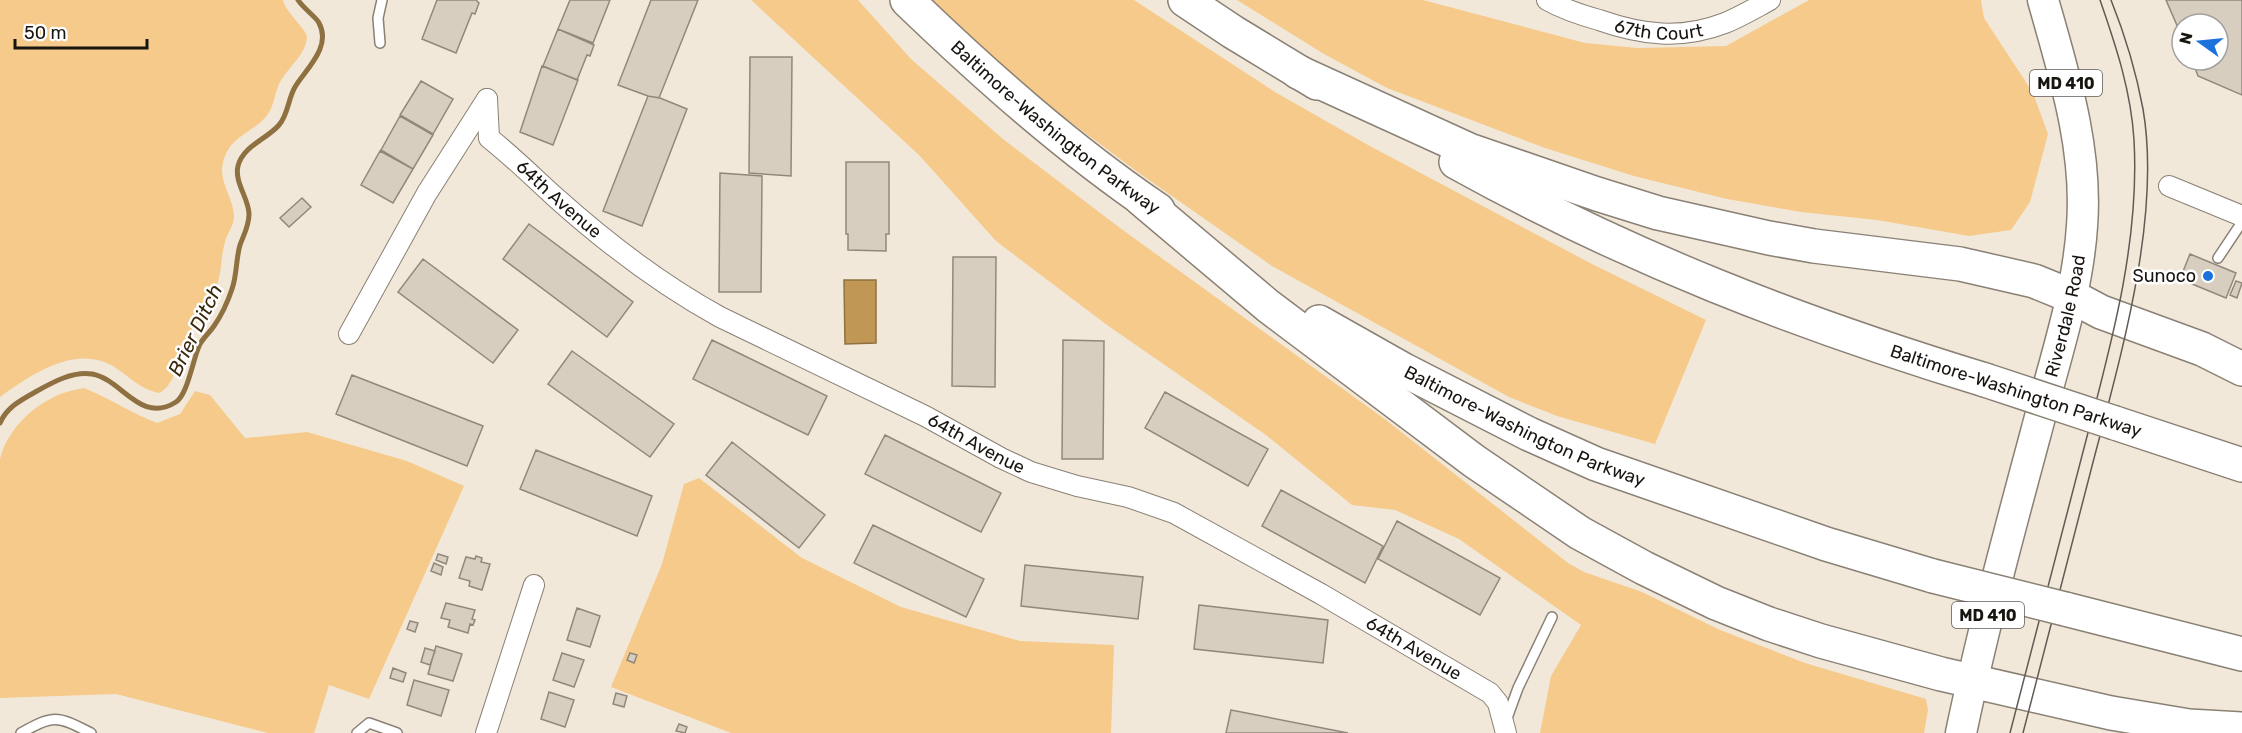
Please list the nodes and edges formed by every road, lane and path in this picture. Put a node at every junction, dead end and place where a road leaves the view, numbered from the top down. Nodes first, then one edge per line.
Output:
1 (382, 0) edge
2 (907, 0) edge
3 (1185, 0) edge
4 (1547, 0) edge
5 (1770, 0) edge
6 (2043, 0) edge
7 (380, 43) dead end
8 (1298, 72) junction
9 (2169, 186) dead end
10 (1141, 199) junction
11 (2242, 216) edge
12 (2242, 222) edge
13 (2218, 258) dead end
14 (2071, 296) junction
15 (349, 334) dead end
16 (2242, 369) edge
17 (2242, 465) edge
18 (534, 585) dead end
19 (1552, 617) dead end
20 (2242, 654) edge
21 (1972, 681) junction
22 (1505, 729) edge
23 (2242, 729) edge
24 (21, 733) edge
25 (91, 733) edge
26 (357, 733) edge
27 (397, 733) edge
28 (486, 733) edge
29 (1960, 733) edge

1 - 7 lane
2 - 10 highway, Baltimore-Washington Parkway
3 - 8 highway, Baltimore-Washington Parkway
4 - 5 street, 67th Court
6 - 14 main road, Riverdale Road / MD 410
8 - 14 highway
8 - 17 highway, Baltimore-Washington Parkway, bridge
9 - 11 street
10 - 20 highway, Baltimore-Washington Parkway, bridge
10 - 21 highway
12 - 13 lane
14 - 16 highway
14 - 21 main road, Riverdale Road / MD 410
15 - 22 street, 64th Avenue
18 - 28 street
19 - 22 lane
21 - 23 highway
21 - 29 main road, Riverdale Road / MD 410
24 - 25 lane
26 - 27 lane

